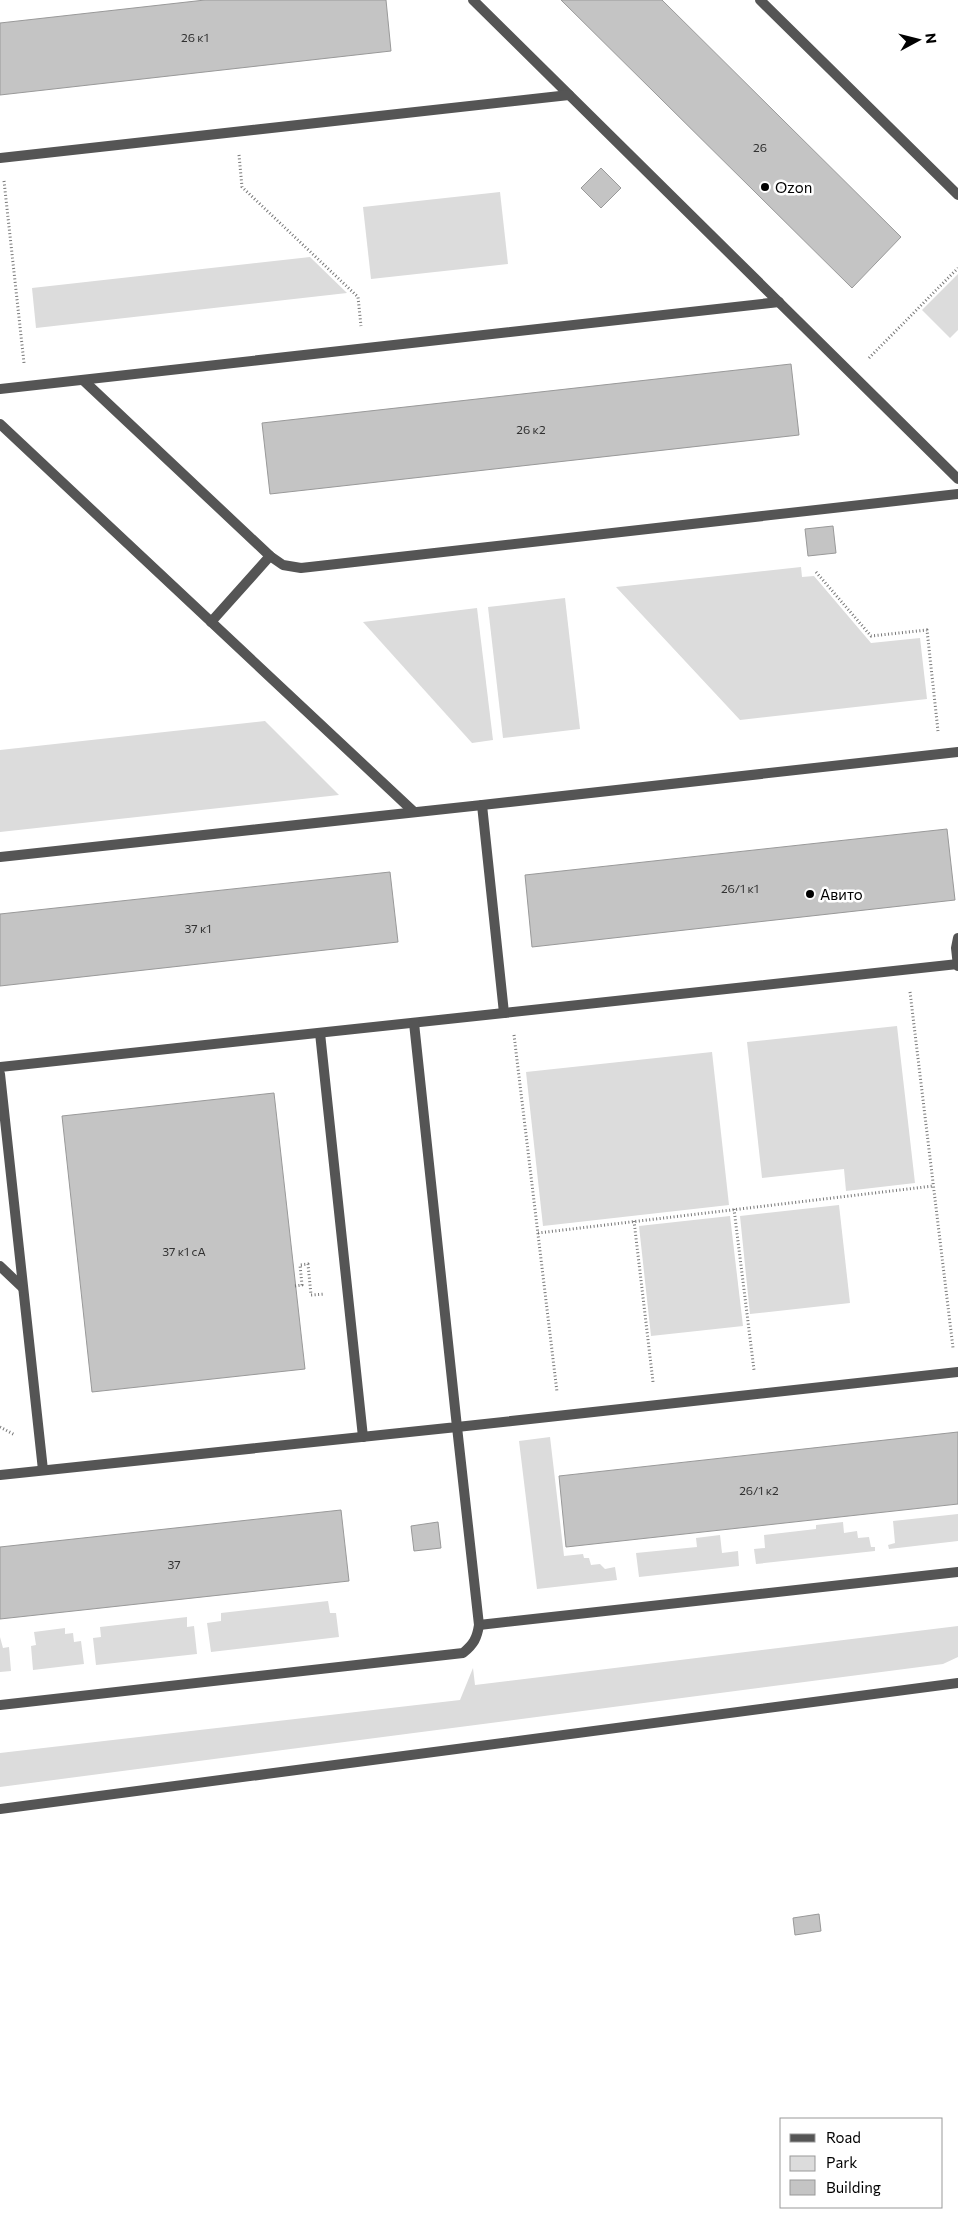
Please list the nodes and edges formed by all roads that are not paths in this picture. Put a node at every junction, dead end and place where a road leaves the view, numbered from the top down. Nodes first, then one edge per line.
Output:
1 (473, 0) edge
2 (760, 0) edge
3 (569, 95) junction
4 (1, 158) edge
5 (958, 195) edge
6 (779, 302) junction
7 (83, 380) junction
8 (0, 389) edge
9 (0, 424) edge
10 (958, 479) edge
11 (958, 494) edge
12 (270, 556) junction
13 (211, 622) junction
14 (958, 752) edge
15 (482, 805) junction
16 (414, 812) junction
17 (0, 858) edge
18 (958, 938) edge
19 (958, 965) edge
20 (508, 1013) junction
21 (414, 1023) junction
22 (320, 1033) junction
23 (0, 1067) edge
24 (0, 1074) edge
25 (0, 1266) edge
26 (23, 1288) junction
27 (957, 1372) edge
28 (457, 1427) junction
29 (363, 1437) junction
30 (43, 1470) junction
31 (0, 1474) edge
32 (958, 1572) edge
33 (479, 1624) junction
34 (958, 1683) edge
35 (0, 1705) edge
36 (0, 1810) edge

1 - 3 street
2 - 5 street
3 - 4 street
3 - 6 street
6 - 7 street
6 - 10 street
7 - 8 street
7 - 12 street
9 - 13 street
11 - 12 street
12 - 13 street
13 - 16 street
14 - 15 street
15 - 16 street
15 - 20 street
16 - 17 street
18 - 19 street
19 - 20 street
20 - 21 street
21 - 22 street
21 - 28 street
22 - 23 street
22 - 29 street
24 - 26 street
25 - 26 street
26 - 30 street
27 - 28 street
28 - 29 street
28 - 33 street
29 - 30 street
30 - 31 street
32 - 33 street
33 - 35 street
34 - 36 street

